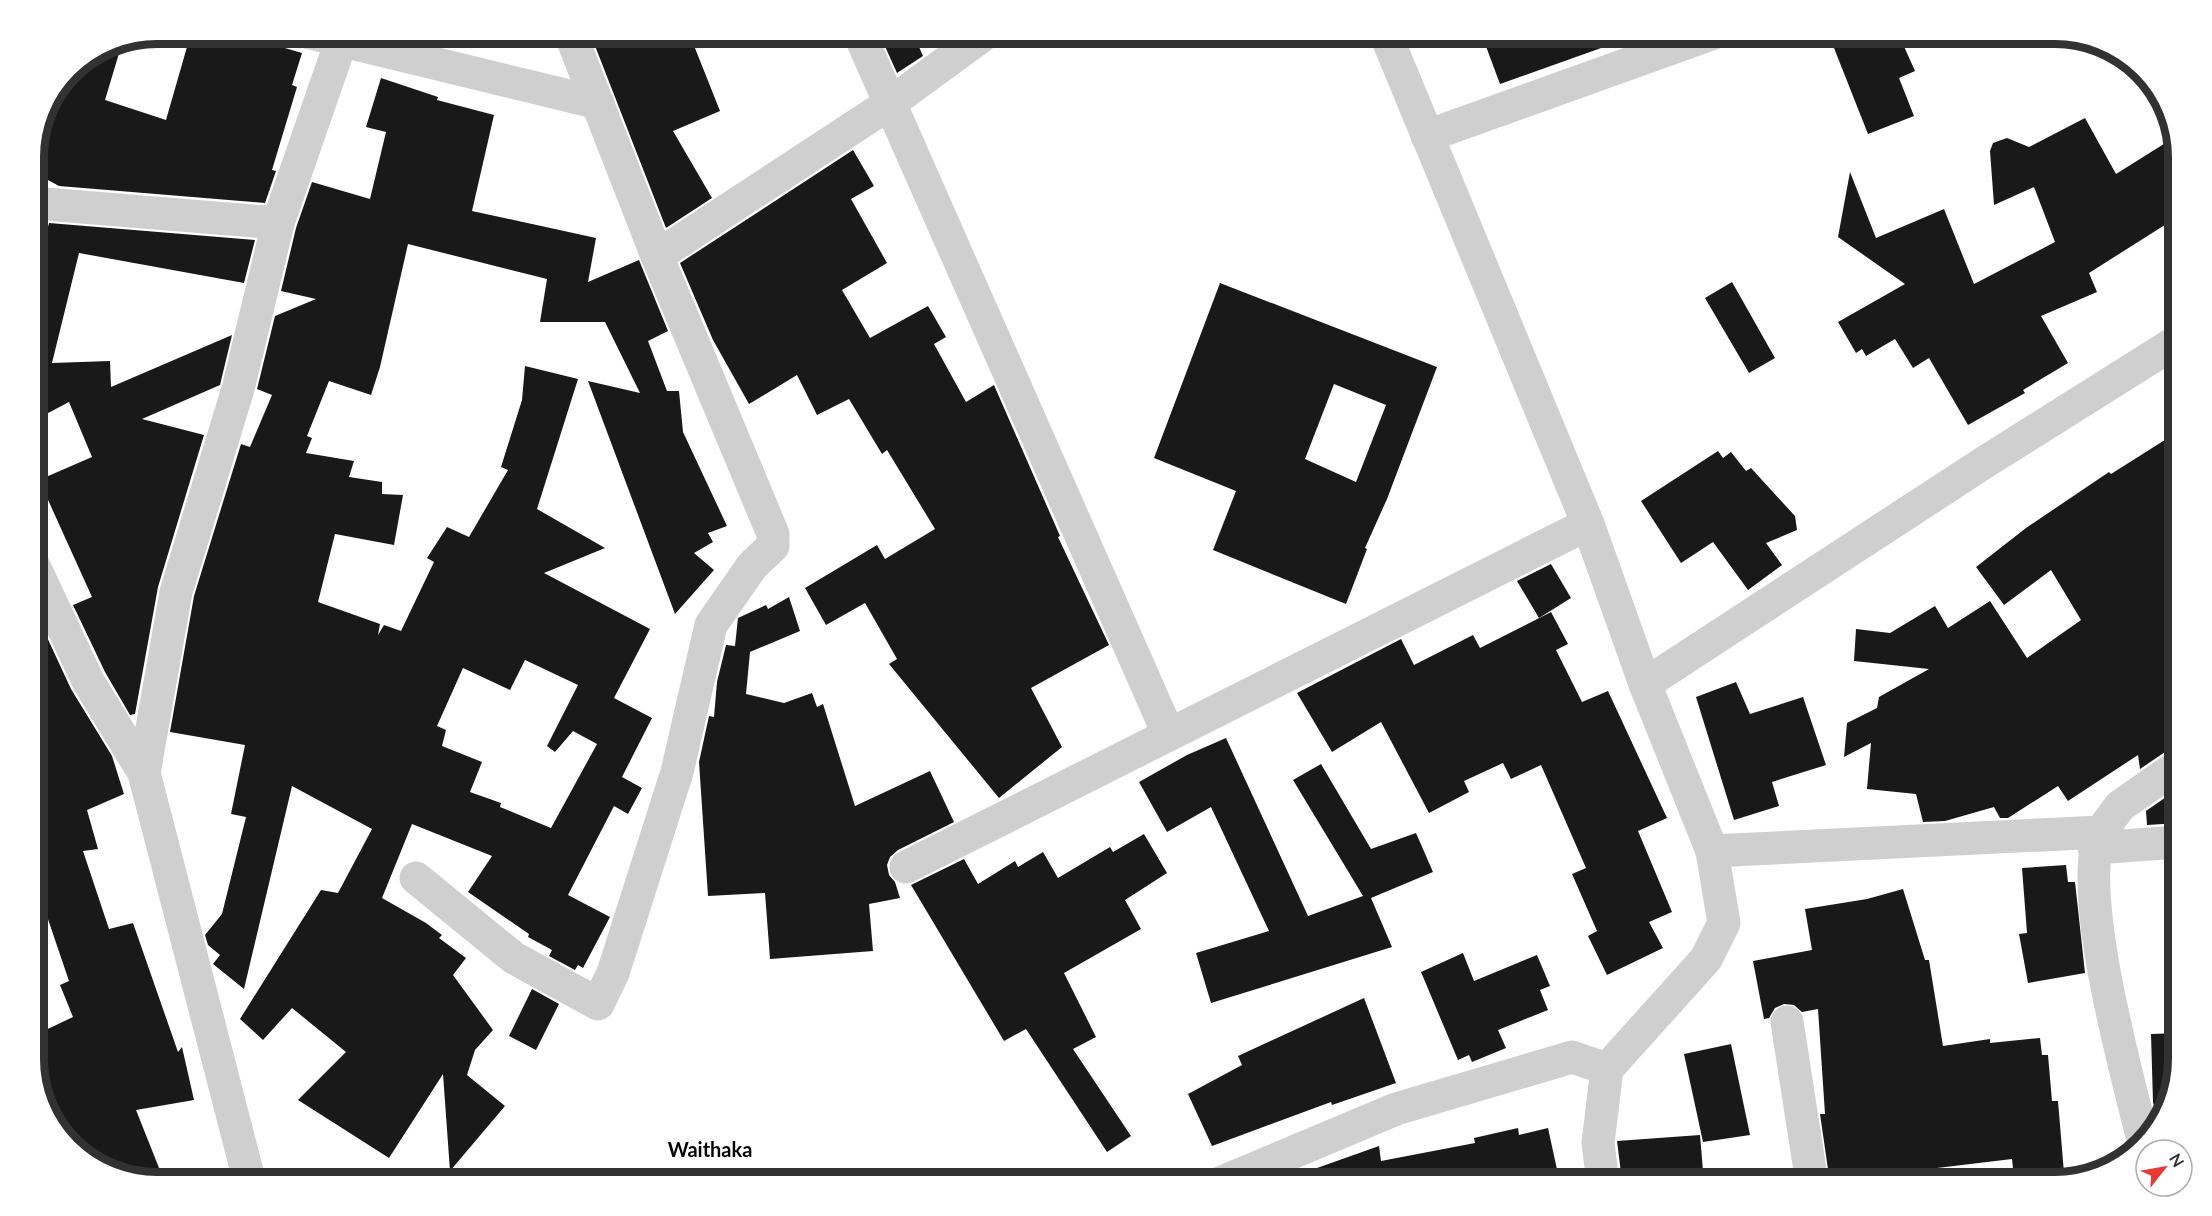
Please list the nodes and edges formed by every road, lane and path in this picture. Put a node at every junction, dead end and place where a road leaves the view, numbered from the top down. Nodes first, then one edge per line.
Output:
1 (329, 44) edge
2 (367, 44) edge
3 (574, 44) edge
4 (864, 44) edge
5 (971, 44) edge
6 (1389, 44) edge
7 (1683, 44) edge
8 (598, 104) junction
9 (889, 104) junction
10 (1427, 136) junction
11 (44, 204) edge
12 (278, 223) junction
13 (657, 256) junction
14 (2168, 347) edge
15 (1588, 524) junction
16 (44, 587) edge
17 (1645, 684) junction
18 (1168, 733) junction
19 (144, 773) junction
20 (2168, 773) edge
21 (2098, 840) junction
22 (2168, 842) edge
23 (1712, 851) junction
24 (906, 867) dead end
25 (416, 878) dead end
26 (1787, 1022) dead end
27 (1607, 1069) junction
28 (2141, 1132) edge
29 (247, 1172) edge
30 (1246, 1172) edge
31 (1602, 1172) edge
32 (1810, 1172) edge

1 - 12 street
2 - 8 street
3 - 8 street
4 - 9 street
5 - 9 street
6 - 10 street
7 - 10 street
8 - 13 street
9 - 13 street
9 - 18 street
10 - 15 street
11 - 12 street
12 - 19 street
13 - 25 street
14 - 17 street
15 - 17 street
15 - 18 street
16 - 19 street
17 - 23 street
18 - 24 street
19 - 29 street
20 - 21 street
21 - 22 street
21 - 23 street
21 - 28 street
23 - 27 street
26 - 32 street
27 - 30 street
27 - 31 street

